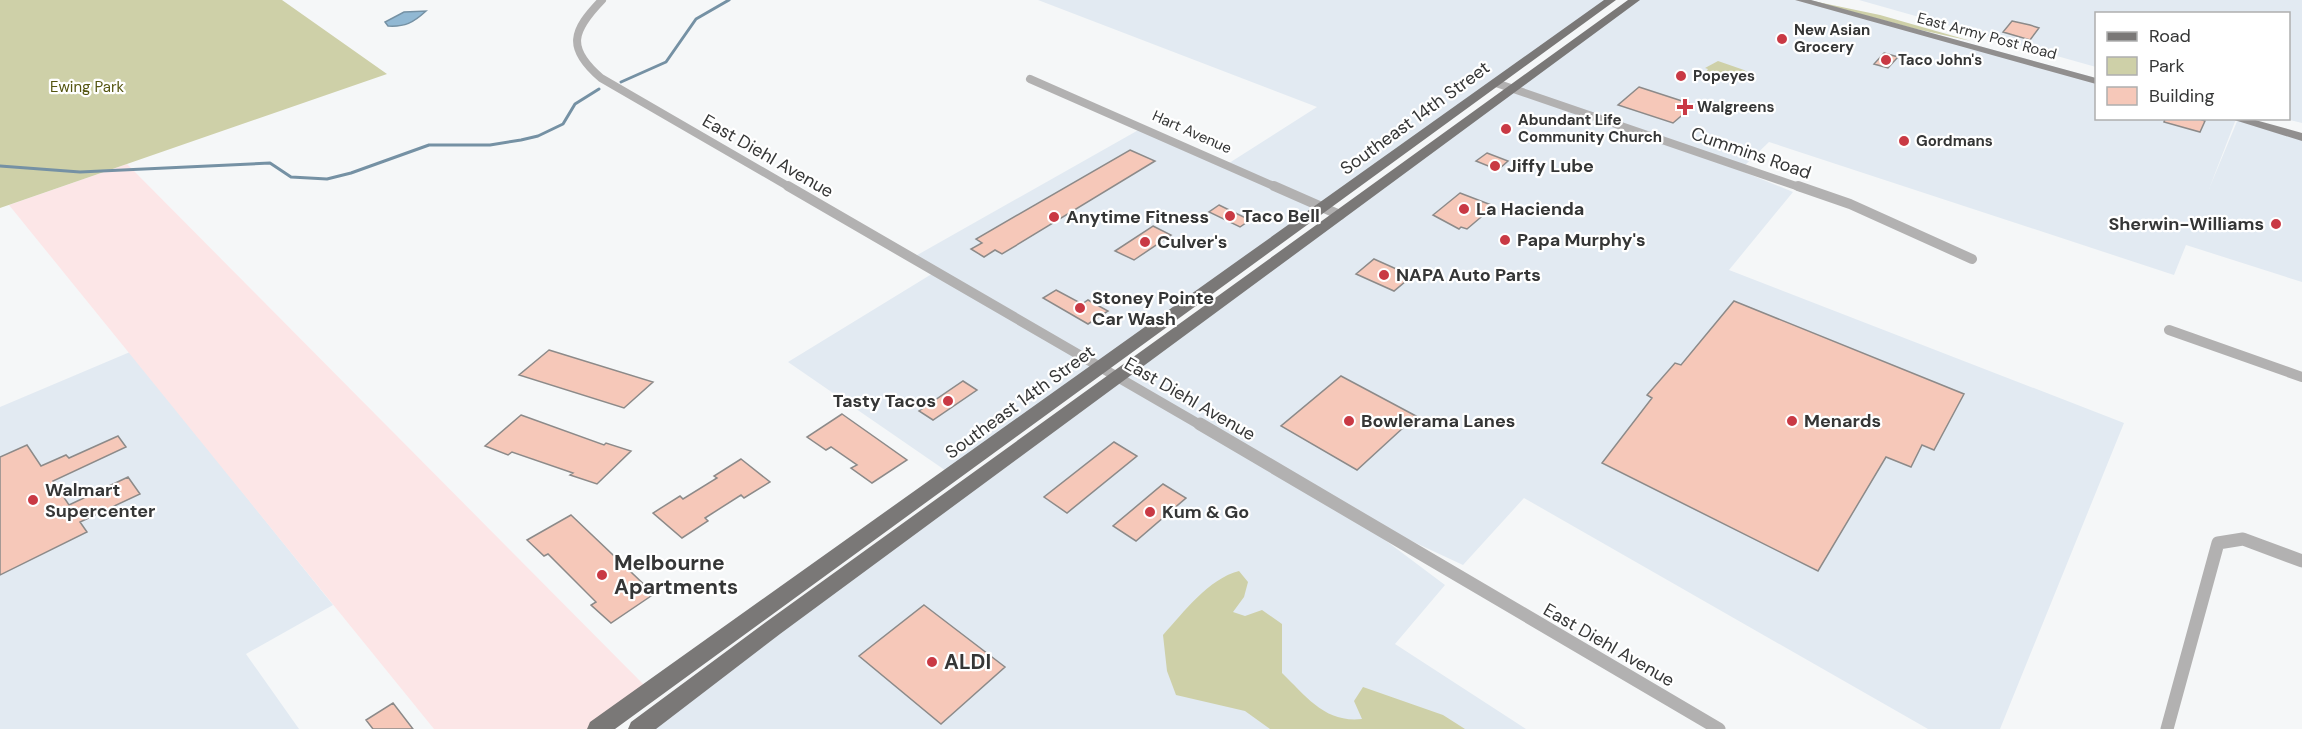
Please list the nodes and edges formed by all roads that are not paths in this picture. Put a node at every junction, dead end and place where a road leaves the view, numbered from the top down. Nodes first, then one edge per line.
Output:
1 (602, 0) edge
2 (1611, 0) edge
3 (1635, 0) edge
4 (1800, 0) edge
5 (1833, 0) edge
6 (2095, 73) edge
7 (1030, 79) dead end
8 (2095, 80) edge
9 (1496, 83) junction
10 (1514, 89) junction
11 (2240, 120) edge
12 (2271, 120) edge
13 (2302, 129) edge
14 (2302, 137) edge
15 (1323, 208) junction
16 (1340, 215) junction
17 (1972, 259) dead end
18 (2169, 330) dead end
19 (1102, 367) junction
20 (1118, 376) junction
21 (2302, 377) edge
22 (2302, 561) edge
23 (598, 729) edge
24 (639, 729) edge
25 (1719, 729) edge
26 (2167, 729) edge

1 - 19 street, East Diehl Avenue
2 - 9 main road, Southeast 14th Street
3 - 10 main road, Southeast 14th Street
4 - 8 main road, East Army Post Road
5 - 6 main road, East Army Post Road
7 - 15 street, Hart Avenue
9 - 10 street, Cummins Road
9 - 15 main road, Southeast 14th Street
10 - 16 main road, Southeast 14th Street
10 - 17 street, Cummins Road
11 - 14 main road
12 - 13 main road
15 - 16 street, Hart Avenue
15 - 19 main road, Southeast 14th Street
16 - 20 main road, Southeast 14th Street
18 - 21 street
19 - 20 street, East Diehl Avenue
19 - 23 main road, Southeast 14th Street
20 - 24 main road, Southeast 14th Street
20 - 25 street, East Diehl Avenue
22 - 26 street

